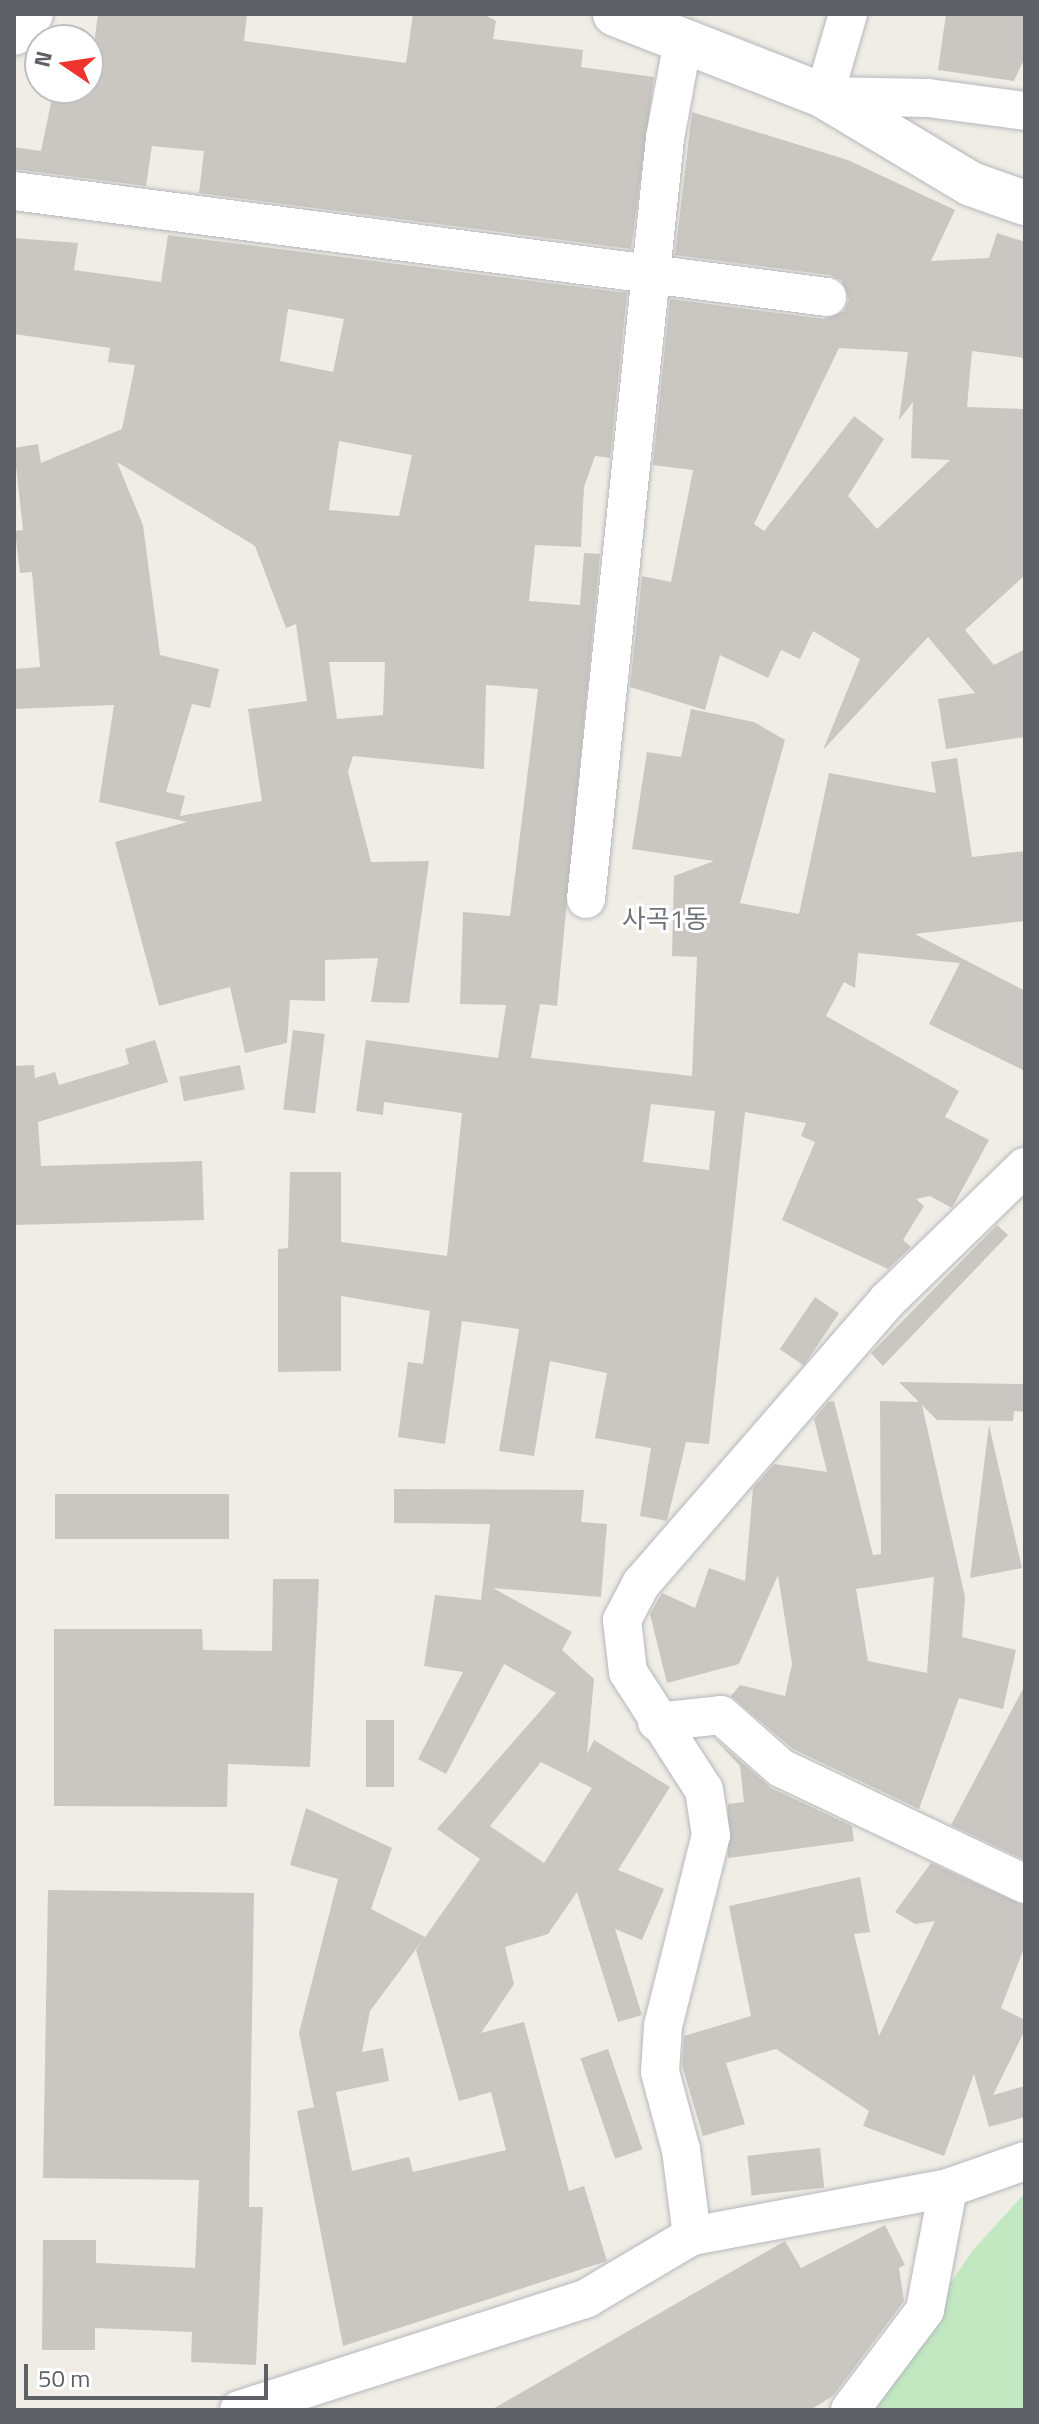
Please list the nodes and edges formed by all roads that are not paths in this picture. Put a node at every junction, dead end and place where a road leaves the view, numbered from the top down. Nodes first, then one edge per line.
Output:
1 (31, 14) edge
2 (615, 14) edge
3 (848, 14) edge
4 (14, 33) edge
5 (683, 41) junction
6 (824, 96) junction
7 (1025, 111) edge
8 (14, 191) edge
9 (1025, 203) edge
10 (651, 271) junction
11 (827, 297) dead end
12 (586, 899) dead end
13 (1025, 1167) edge
14 (657, 1722) junction
15 (1025, 1884) edge
16 (1025, 2161) edge
17 (948, 2188) junction
18 (692, 2236) junction
19 (239, 2410) edge
20 (850, 2410) edge

1 - 4 street
2 - 5 street
3 - 6 street
5 - 6 street
5 - 10 street
6 - 7 street
6 - 9 street
8 - 10 street
10 - 11 street
10 - 12 street
13 - 14 street
14 - 15 street
14 - 18 street
16 - 17 street
17 - 18 street
17 - 20 street
18 - 19 street

